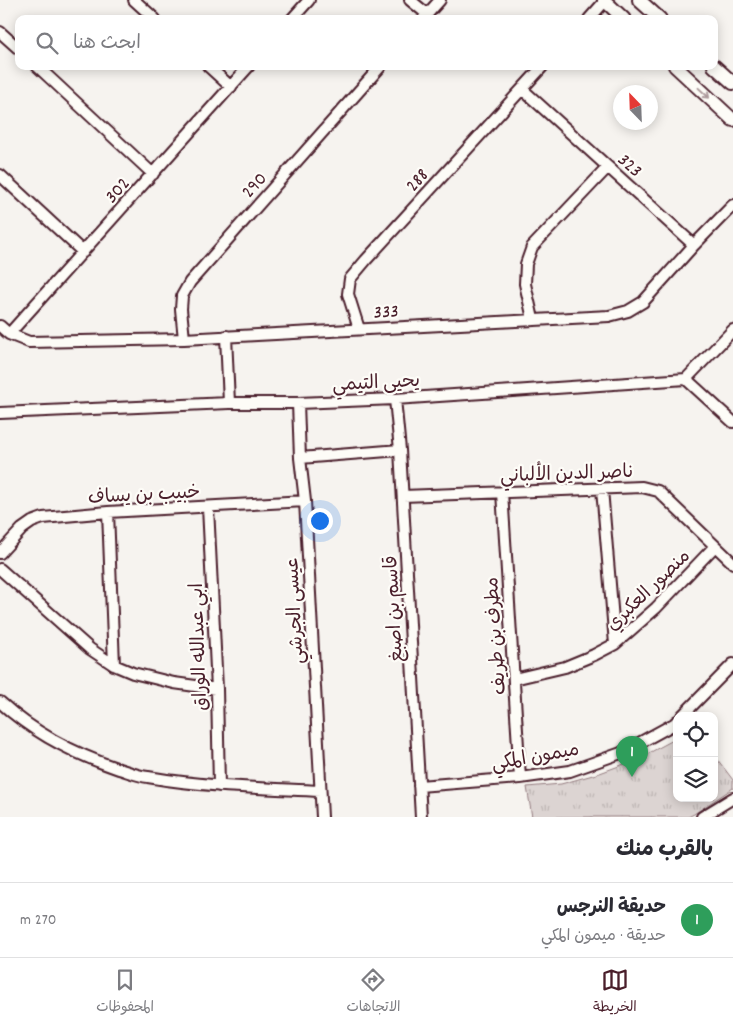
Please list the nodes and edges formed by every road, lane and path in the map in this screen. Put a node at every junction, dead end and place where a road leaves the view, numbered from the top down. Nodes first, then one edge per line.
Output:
1 (134, 0) edge
2 (309, 0) edge
3 (410, 0) edge
4 (440, 0) edge
5 (604, 1) edge
6 (645, 2) edge
7 (151, 15) edge
8 (296, 15) edge
9 (424, 15) edge
10 (426, 15) edge
11 (592, 15) edge
12 (620, 15) edge
13 (656, 15) edge
14 (0, 32) edge
15 (15, 45) edge
16 (41, 70) edge
17 (212, 70) edge
18 (246, 70) edge
19 (377, 70) edge
20 (539, 70) edge
21 (679, 70) edge
22 (718, 70) edge
23 (733, 83) edge
24 (231, 87) junction
25 (522, 88) junction
26 (733, 120) edge
27 (608, 167) junction
28 (153, 174) junction
29 (0, 175) edge
30 (733, 205) edge
31 (694, 245) junction
32 (83, 252) junction
33 (534, 320) junction
34 (0, 326) edge
35 (360, 329) junction
36 (733, 330) edge
37 (9, 334) junction
38 (226, 336) junction
39 (184, 339) junction
40 (686, 379) junction
41 (395, 399) junction
42 (298, 402) junction
43 (228, 403) junction
44 (0, 413) edge
45 (733, 422) edge
46 (400, 450) junction
47 (300, 458) junction
48 (602, 489) junction
49 (502, 492) junction
50 (403, 496) junction
51 (305, 501) junction
52 (208, 507) junction
53 (108, 512) junction
54 (716, 546) junction
55 (0, 553) edge
56 (733, 563) edge
57 (0, 569) edge
58 (616, 644) junction
59 (733, 664) edge
60 (114, 665) junction
61 (514, 679) junction
62 (217, 690) junction
63 (0, 702) edge
64 (686, 712) edge
65 (673, 725) edge
66 (520, 778) junction
67 (220, 786) junction
68 (419, 786) junction
69 (320, 791) junction
70 (733, 798) edge
71 (322, 817) edge
72 (421, 817) edge
73 (702, 817) edge

1 - 7 street
2 - 8 street
3 - 9 street
4 - 10 street
5 - 11 street
5 - 12 street
6 - 13 street
14 - 15 street
16 - 28 street
17 - 24 street
18 - 24 street, 302
19 - 39 street, 290
20 - 25 street, 288
21 -> 26 street
22 - 23 street
24 - 28 street, 302
25 - 27 street, 323
25 - 35 street, 288
27 - 31 street, 323
27 - 33 street
28 - 32 street, 302
29 - 32 street
30 - 31 street, 333
31 - 33 street, 333
32 - 37 street, 302
33 - 35 street, 333
34 - 37 street, 333
35 - 38 street, 333
36 - 40 street
37 - 39 street, 333
38 - 39 street, 333
38 - 43 street
40 - 41 street, يحيى التيمي
40 - 45 street
41 - 42 street, يحيى التيمي
41 - 46 street, قاسم بن اصبغ
42 - 43 street, يحيى التيمي
42 - 47 street, عيسى الجرشي
43 - 44 street, يحيى التيمي
46 - 47 street
46 - 50 street, قاسم بن اصبغ
47 - 51 street, عيسى الجرشي
48 - 49 street, ناصر الدين الألباني
48 - 54 street, ناصر الدين الألباني
48 - 58 street
49 - 50 street, ناصر الدين الألباني
49 - 61 street, مطرف بن طريف
50 - 68 street, قاسم بن اصبغ
51 - 52 street, خبيب بن يساف
51 - 69 street, عيسى الجرشي
52 - 53 street, خبيب بن يساف
52 - 62 street, ابي عبدالله الوراق
53 - 55 street, خبيب بن يساف
53 - 60 street
54 - 56 street, ناصر الدين الألباني
54 - 58 street, منصور العكبري
57 - 60 street
58 - 61 street, منصور العكبري
59 - 64 street
60 - 62 street
61 - 66 street, مطرف بن طريف
62 - 67 street, ابي عبدالله الوراق
63 - 67 street
65 - 66 street, ميمون المكي
66 - 68 street, ميمون المكي
67 - 69 street
68 - 72 street, قاسم بن اصبغ
69 - 71 street, عيسى الجرشي
70 - 73 street

